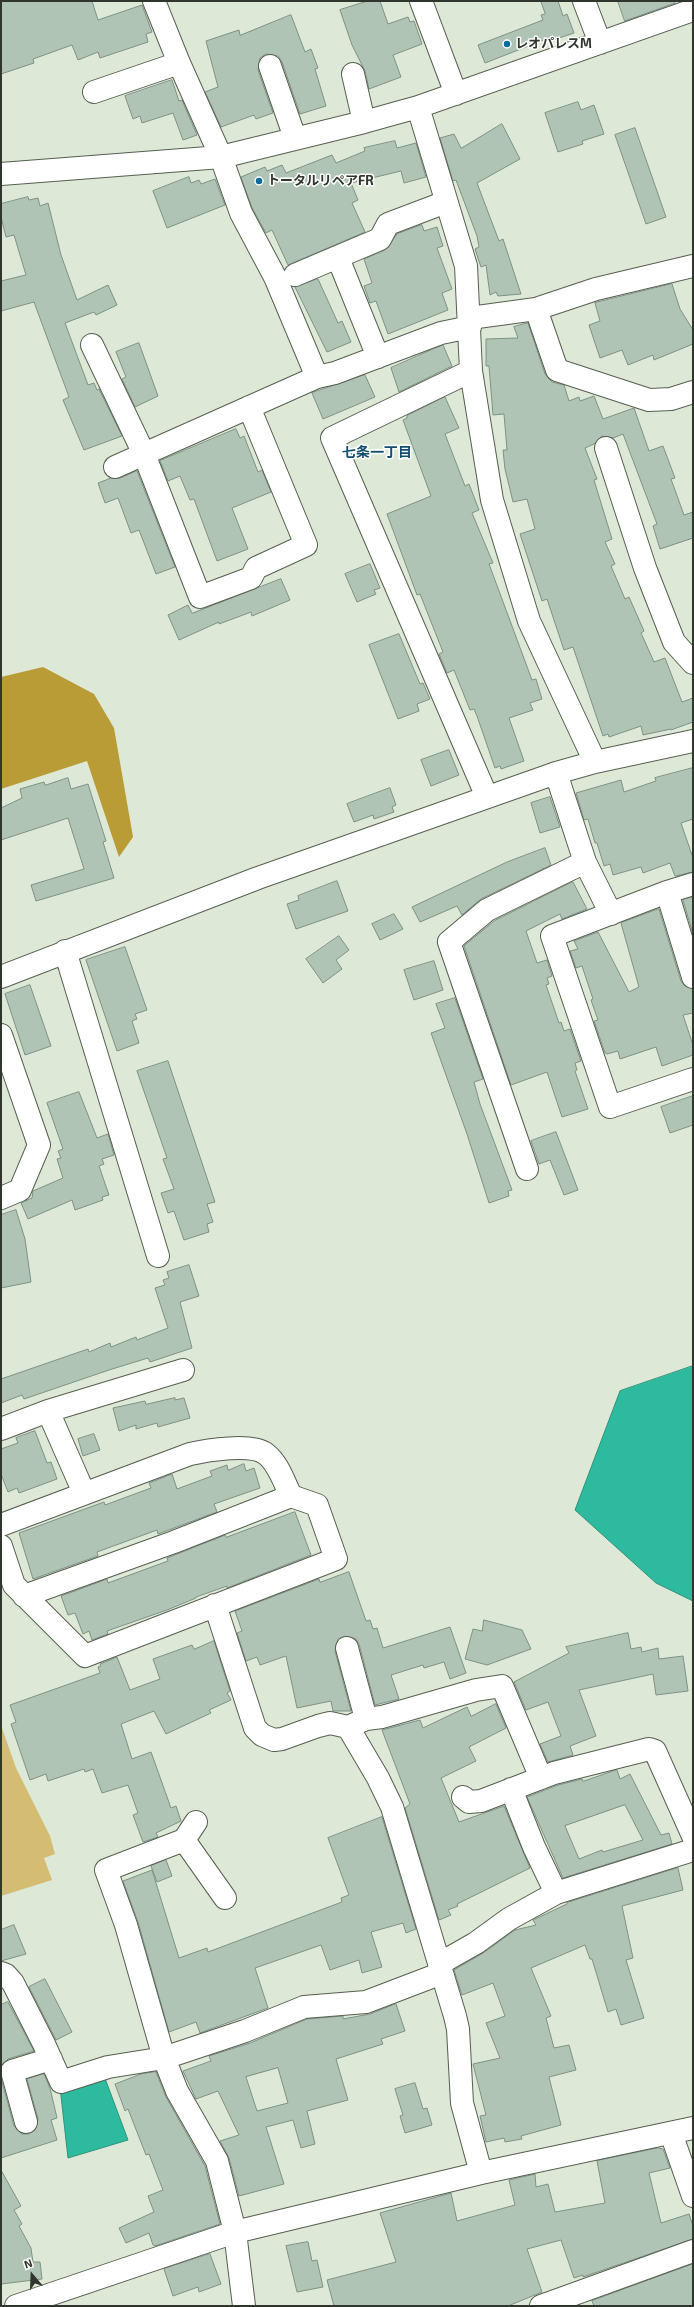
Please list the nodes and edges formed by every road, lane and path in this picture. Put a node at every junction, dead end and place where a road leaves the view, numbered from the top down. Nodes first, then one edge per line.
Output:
1 (154, 1) edge
2 (421, 1) edge
3 (584, 1) edge
4 (693, 10) edge
5 (600, 43) junction
6 (179, 63) junction
7 (270, 66) dead end
8 (353, 74) dead end
9 (94, 92) dead end
10 (456, 94) junction
11 (418, 107) junction
12 (364, 122) junction
13 (295, 138) junction
14 (221, 157) junction
15 (1, 174) edge
16 (446, 202) junction
17 (338, 258) junction
18 (693, 266) edge
19 (295, 275) dead end
20 (536, 309) junction
21 (470, 322) junction
22 (92, 345) dead end
23 (378, 357) junction
24 (472, 371) junction
25 (317, 377) junction
26 (693, 392) edge
27 (250, 407) junction
28 (606, 448) dead end
29 (144, 454) junction
30 (115, 467) dead end
31 (693, 663) edge
32 (693, 741) edge
33 (595, 762) junction
34 (556, 773) junction
35 (487, 797) junction
36 (585, 862) junction
37 (693, 884) edge
38 (667, 892) junction
39 (611, 914) junction
40 (65, 951) junction
41 (1, 977) edge
42 (693, 977) edge
43 (1, 1035) edge
44 (693, 1079) edge
45 (527, 1169) dead end
46 (1, 1198) edge
47 (158, 1256) dead end
48 (183, 1370) dead end
49 (48, 1411) junction
50 (1, 1429) edge
51 (84, 1494) junction
52 (291, 1496) junction
53 (1, 1525) edge
54 (1, 1546) edge
55 (24, 1596) junction
56 (215, 1605) junction
57 (347, 1648) dead end
58 (357, 1723) junction
59 (541, 1778) junction
60 (511, 1789) junction
61 (463, 1797) dead end
62 (196, 1822) dead end
63 (693, 1836) edge
64 (184, 1840) junction
65 (693, 1850) edge
66 (556, 1893) junction
67 (226, 1898) dead end
68 (441, 1968) junction
69 (1, 1974) edge
70 (164, 2058) junction
71 (51, 2059) junction
72 (26, 2122) dead end
73 (693, 2128) edge
74 (671, 2133) junction
75 (481, 2173) junction
76 (693, 2196) edge
77 (235, 2232) junction
78 (693, 2251) edge
79 (16, 2306) edge
80 (244, 2306) edge
81 (542, 2306) edge

1 - 6 street
2 - 10 street
3 - 5 street
4 - 5 street
5 - 10 street
6 - 9 street
6 - 14 street
7 - 13 street
8 - 12 street
10 - 11 street
11 - 12 street
11 - 16 street
12 - 13 street
13 - 14 street
14 - 15 street
14 - 25 street
16 - 17 street
16 - 21 street
17 - 19 street
17 - 23 street
18 - 20 street
20 - 21 street
20 - 26 street
21 - 23 street
21 - 24 street
22 - 29 street
23 - 25 street
24 - 33 street
24 - 35 street
25 - 27 street
27 - 29 street
27 - 29 street
28 - 31 street
29 - 30 street
32 - 33 street
33 - 34 street
34 - 35 street
34 - 36 street
35 - 40 street
36 - 39 street
36 - 45 street
37 - 38 street
38 - 39 street
38 - 42 street
39 - 44 street
40 - 41 street
40 - 47 street
43 - 46 street
48 - 49 street
49 - 50 street
49 - 51 street
51 - 52 street
51 - 53 street
52 - 55 street
52 - 56 street
54 - 55 street
55 - 56 street
56 - 58 street
57 - 58 street
58 - 59 street
58 - 68 street
59 - 60 street
59 - 63 street
60 - 61 street
60 - 66 street
62 - 64 street
64 - 67 street
64 - 70 street
65 - 66 street
66 - 68 street
68 - 70 street
68 - 75 street
69 - 71 street
70 - 71 street
70 - 77 street
71 - 72 street
73 - 74 street
74 - 75 street
74 - 76 street
75 - 77 street
77 - 79 street
77 - 80 street
78 - 81 street

